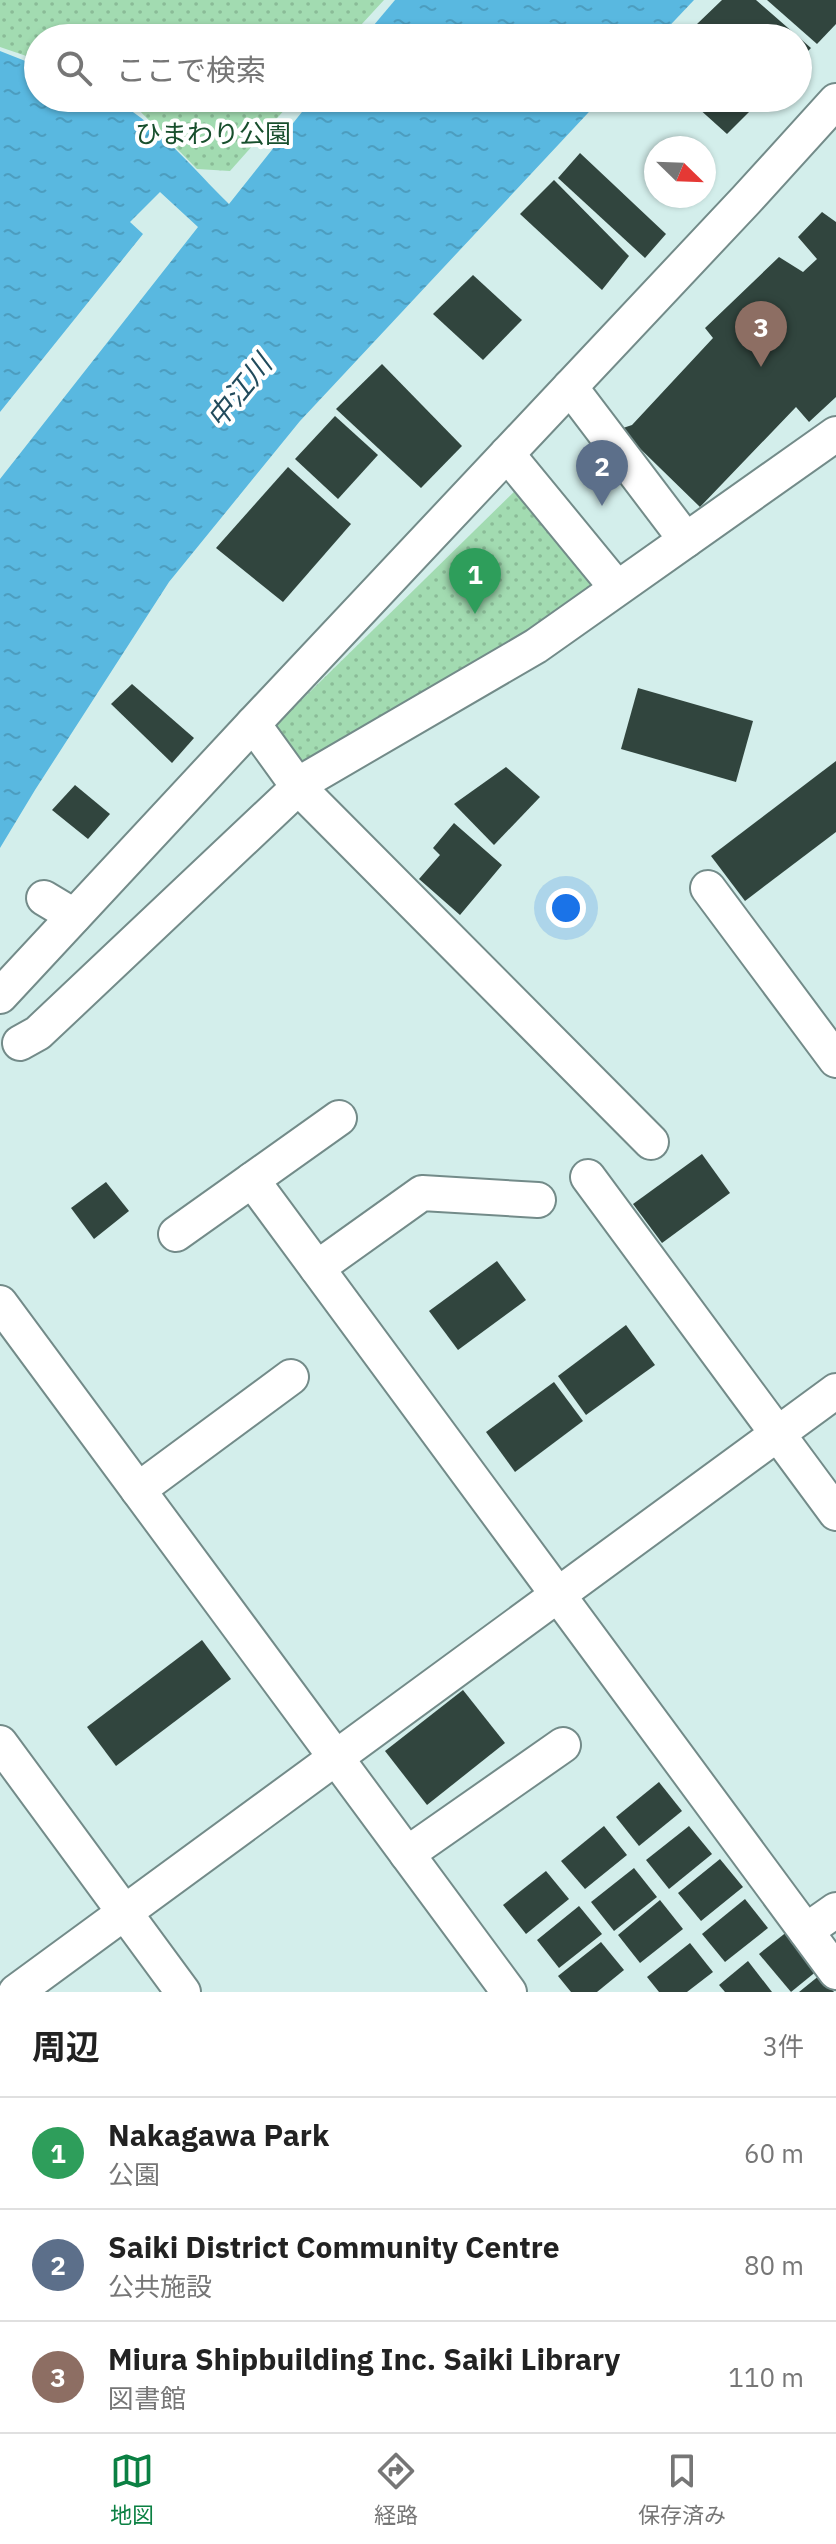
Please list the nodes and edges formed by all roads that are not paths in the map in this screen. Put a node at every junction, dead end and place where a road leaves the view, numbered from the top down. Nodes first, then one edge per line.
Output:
1 (836, 101) edge
2 (570, 387) junction
3 (836, 434) edge
4 (507, 454) junction
5 (686, 540) junction
6 (617, 588) junction
7 (253, 724) junction
8 (300, 789) junction
9 (708, 888) dead end
10 (44, 898) dead end
11 (74, 916) junction
12 (0, 996) edge
13 (20, 1043) dead end
14 (836, 1060) edge
15 (339, 1118) dead end
16 (651, 1142) dead end
17 (588, 1177) dead end
18 (252, 1180) junction
19 (538, 1200) dead end
20 (176, 1234) dead end
21 (317, 1268) junction
22 (0, 1303) edge
23 (291, 1377) dead end
24 (836, 1391) edge
25 (778, 1434) junction
26 (138, 1490) junction
27 (836, 1513) edge
28 (558, 1595) junction
29 (0, 1743) edge
30 (563, 1745) dead end
31 (336, 1758) junction
32 (407, 1854) junction
33 (836, 1910) edge
34 (124, 1913) junction
35 (806, 1931) junction
36 (836, 1972) edge
37 (500, 1989) edge
38 (16, 1992) edge
39 (183, 1992) edge

1 - 2 street
2 - 4 street
2 - 5 street
3 - 5 street
4 - 6 street
4 - 7 street
5 - 6 street
6 - 8 street
7 - 8 street
7 - 11 street
8 - 13 street
8 - 16 street
9 - 14 street
10 - 11 street
11 - 12 street
15 - 18 street
17 - 25 street
18 - 20 street
18 - 21 street
19 - 21 street
21 - 28 street
22 - 26 street
23 - 26 street
24 - 25 street
25 - 27 street
25 - 28 street
26 - 31 street
28 - 31 street
28 - 35 street
29 - 34 street
30 - 32 street
31 - 32 street
31 - 34 street
32 - 37 street
33 - 35 street
34 - 38 street
34 - 39 street
35 - 36 street

